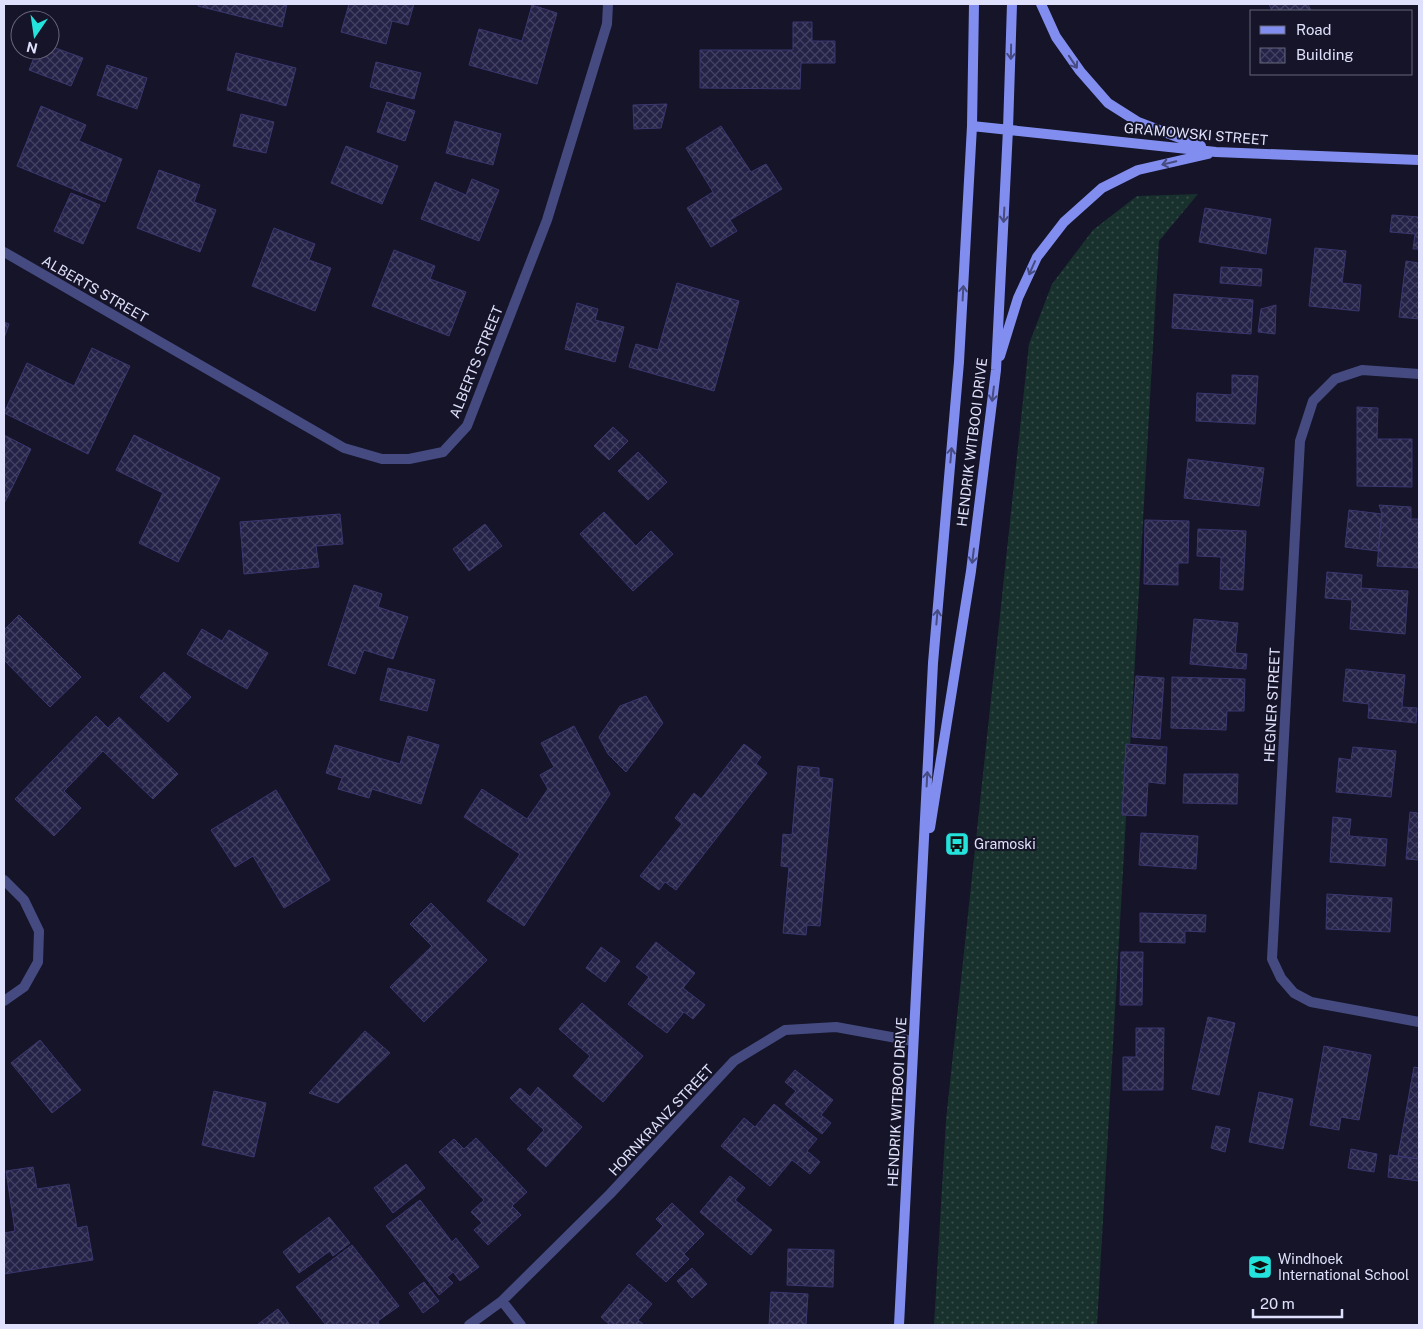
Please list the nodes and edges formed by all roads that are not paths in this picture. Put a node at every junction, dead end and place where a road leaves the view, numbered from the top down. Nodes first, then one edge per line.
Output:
1 (608, 4) edge
2 (974, 4) edge
3 (1012, 4) edge
4 (1041, 4) edge
5 (972, 126) junction
6 (1008, 129) junction
7 (1216, 152) junction
8 (1419, 160) edge
9 (4, 252) edge
10 (996, 370) junction
11 (1419, 374) edge
12 (4, 880) edge
13 (922, 880) junction
14 (4, 1001) edge
15 (1419, 1022) edge
16 (913, 1041) junction
17 (502, 1301) junction
18 (469, 1325) edge
19 (521, 1325) edge
20 (900, 1325) edge

1 - 9 street, ALBERTS STREET
2 - 5 main road, HENDRIK WITBOOI DRIVE
3 -> 6 main road, HENDRIK WITBOOI DRIVE
4 -> 7 main road
5 - 6 main road, GRAMOWSKI STREET
13 -> 5 main road, HENDRIK WITBOOI DRIVE
6 - 7 main road, GRAMOWSKI STREET
6 -> 10 main road, HENDRIK WITBOOI DRIVE
7 - 8 main road, GRAMOWSKI STREET
7 -> 10 main road
10 -> 13 main road, HENDRIK WITBOOI DRIVE
11 - 15 street, HEGNER STREET
12 - 14 street
13 - 16 main road, HENDRIK WITBOOI DRIVE
16 - 17 street, HORNKRANZ STREET
16 - 20 main road, HENDRIK WITBOOI DRIVE
17 - 18 street, HORNKRANZ STREET
17 - 19 street

